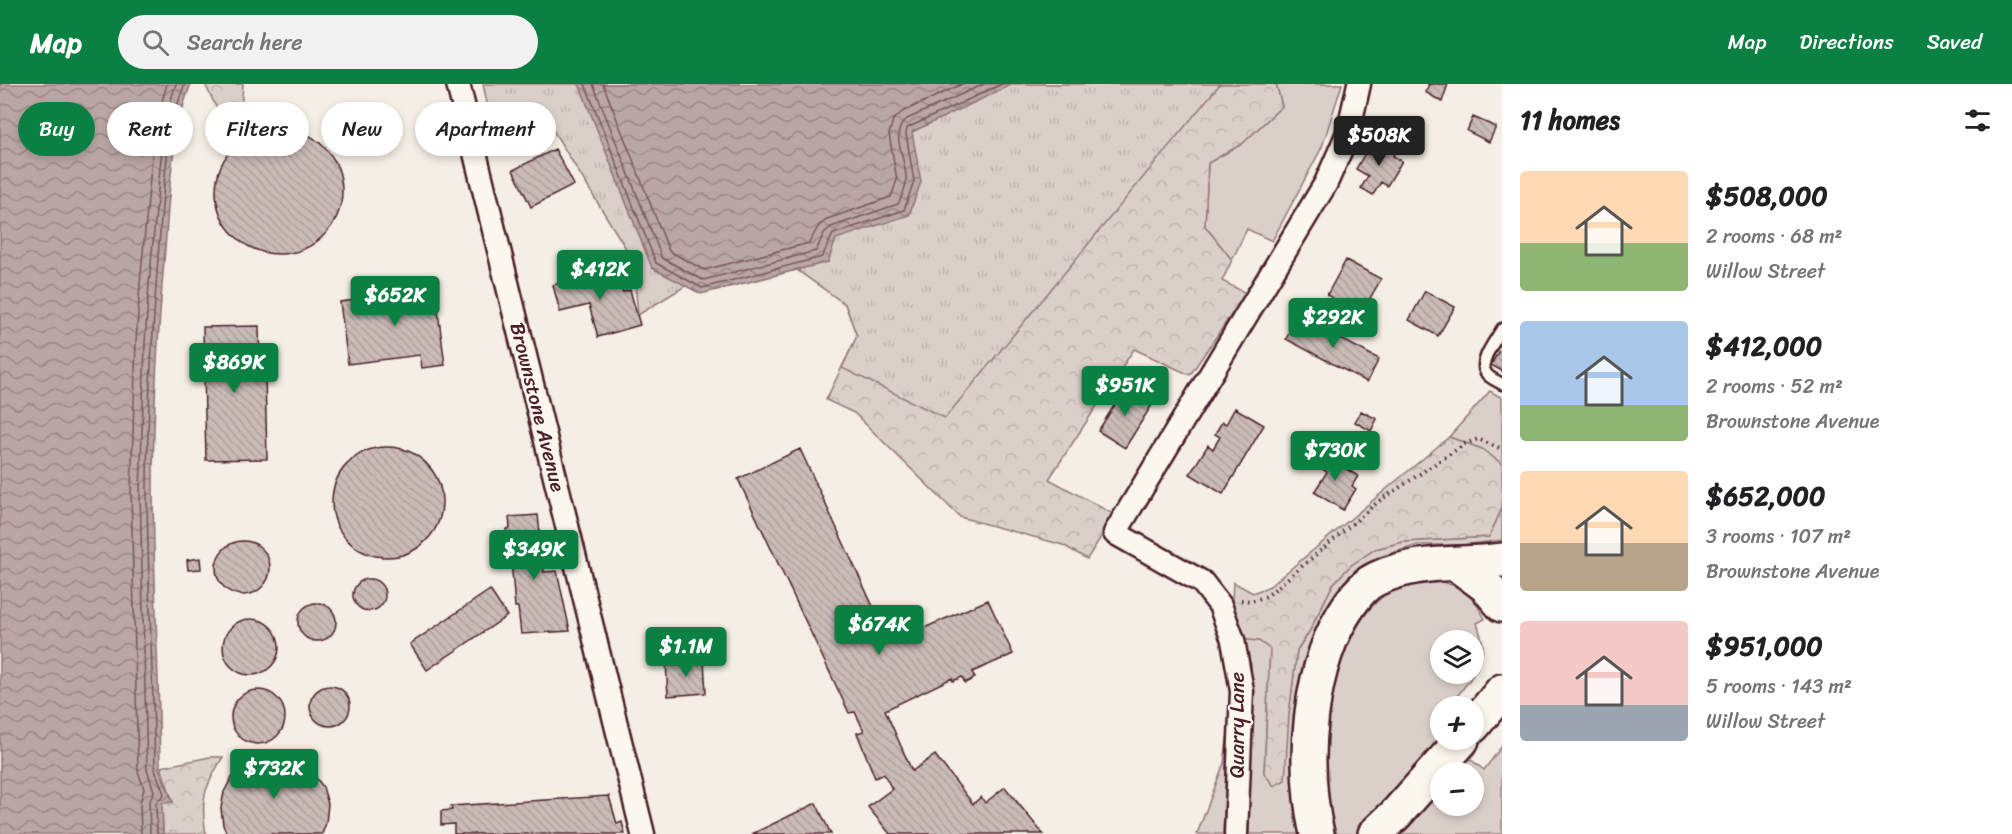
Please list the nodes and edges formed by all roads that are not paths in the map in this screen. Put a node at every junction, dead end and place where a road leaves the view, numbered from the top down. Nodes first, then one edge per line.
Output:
1 (458, 84) edge
2 (1359, 84) edge
3 (1502, 329) edge
4 (1502, 384) edge
5 (1502, 560) edge
6 (1456, 564) junction
7 (1502, 605) edge
8 (1502, 691) edge
9 (1484, 713) edge
10 (1452, 750) edge
11 (643, 834) edge
12 (1236, 834) edge
13 (1317, 834) edge
14 (1375, 834) edge

1 - 11 street, Brownstone Avenue
2 - 12 street, Quarry Lane
3 - 4 lane
5 - 6 highway
6 - 7 highway
6 - 13 highway
8 - 9 highway
10 - 14 highway

